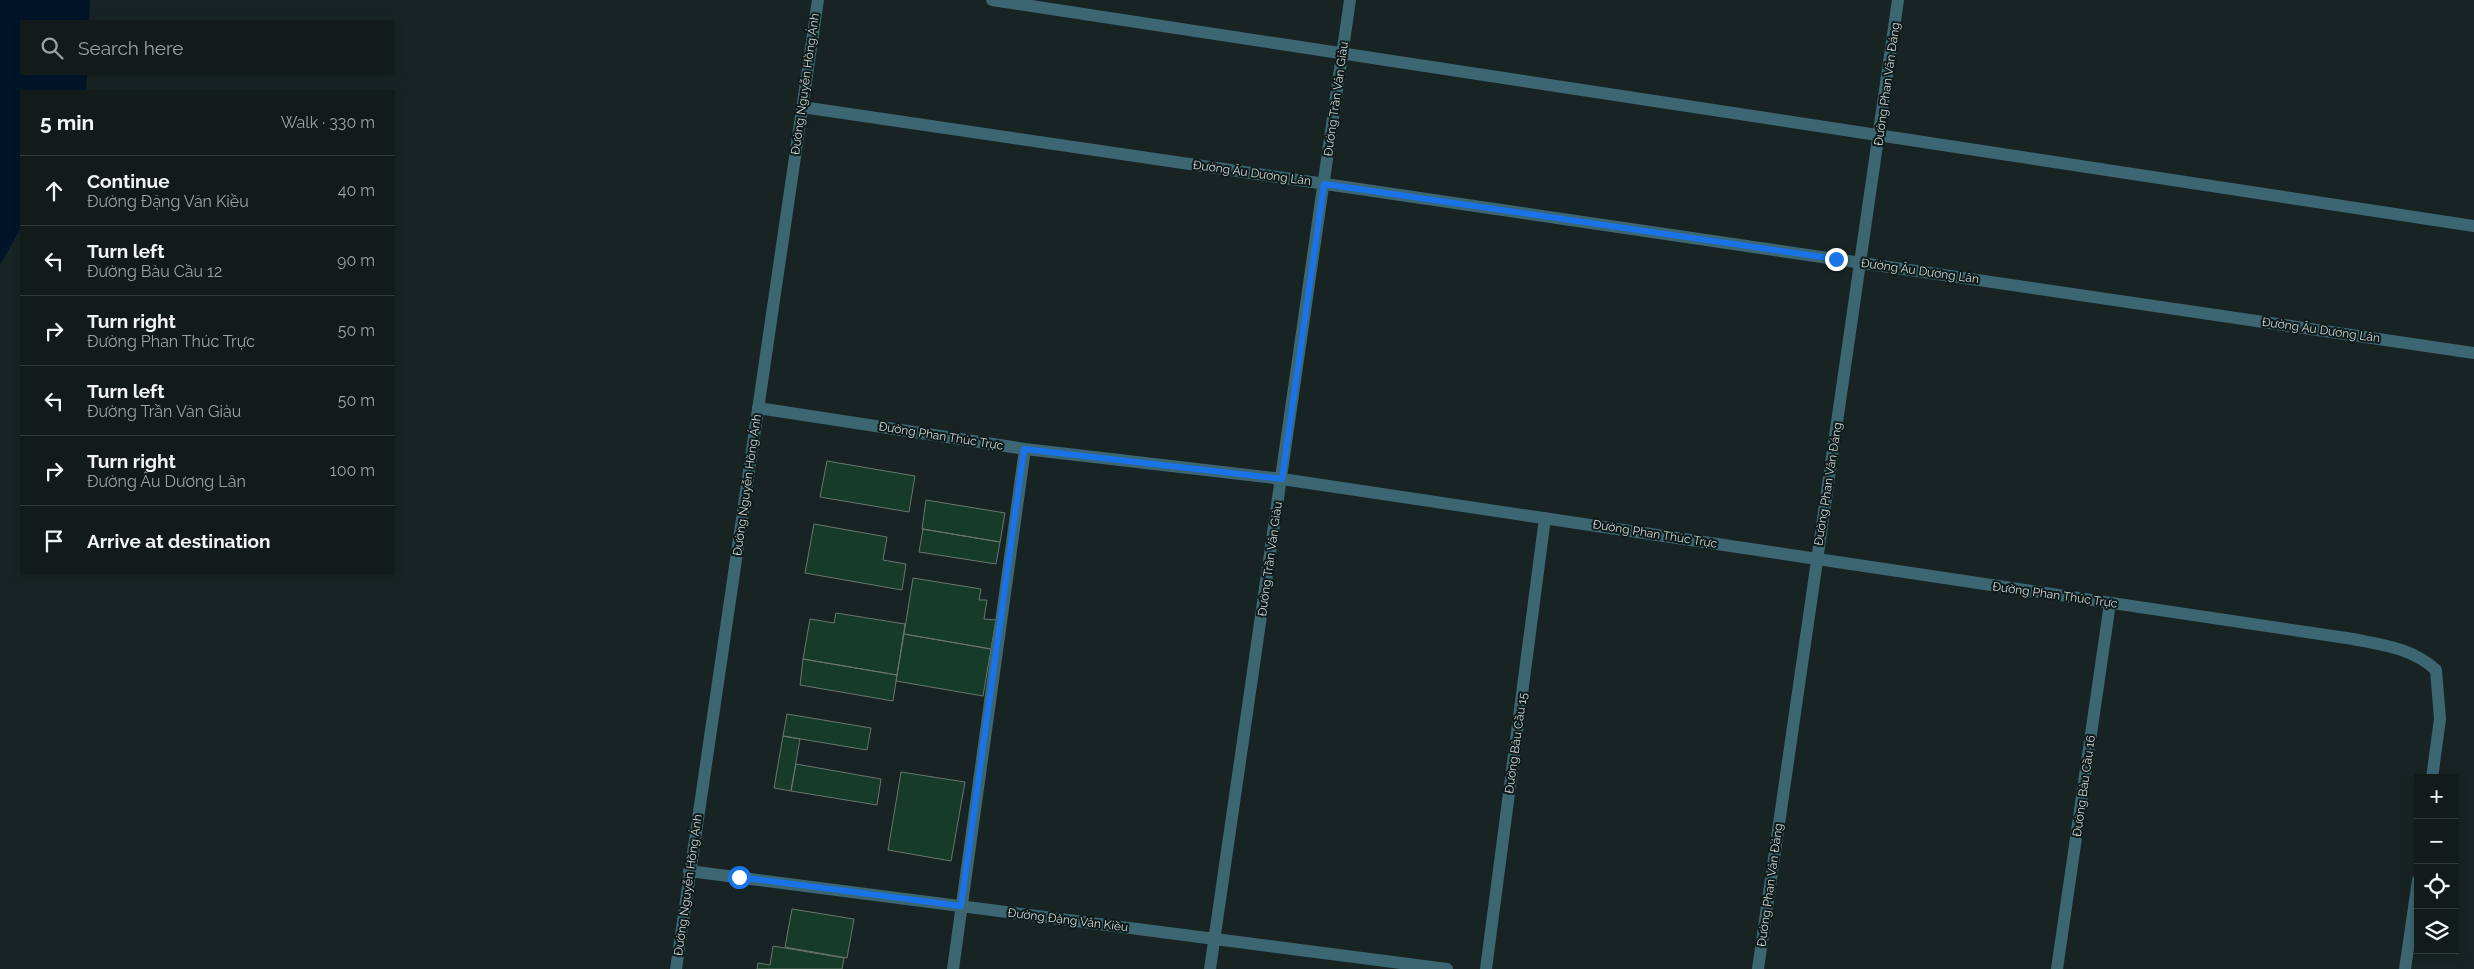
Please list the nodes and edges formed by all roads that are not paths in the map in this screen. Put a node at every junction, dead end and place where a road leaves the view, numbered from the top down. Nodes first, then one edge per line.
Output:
1 (818, 0) edge
2 (992, 0) edge
3 (1350, 0) edge
4 (1898, 0) edge
5 (1343, 53) junction
6 (802, 107) junction
7 (1880, 134) junction
8 (1324, 184) junction
9 (2474, 226) edge
10 (1862, 262) junction
11 (2474, 353) edge
12 (758, 408) junction
13 (1024, 449) junction
14 (1282, 479) junction
15 (1546, 518) junction
16 (1816, 559) junction
17 (2110, 603) junction
18 (2433, 774) edge
19 (690, 871) junction
20 (961, 906) junction
21 (2414, 907) edge
22 (1214, 939) junction
23 (676, 969) edge
24 (953, 969) edge
25 (1210, 969) edge
26 (1447, 969) edge
27 (1486, 969) edge
28 (1758, 969) edge
29 (2057, 969) edge
30 (2405, 969) edge

1 - 6 street, Đường Nguyễn Hồng Ánh
2 - 5 street
3 - 5 street, Đường Trần Văn Giàu
4 - 7 street, Đường Phan Văn Đáng
5 - 7 street
5 - 8 street, Đường Trần Văn Giàu
6 - 8 street, Đường Âu Dương Lân
6 - 12 street, Đường Nguyễn Hồng Ánh
7 - 9 street
7 - 10 street, Đường Phan Văn Đáng
8 - 10 street, Đường Âu Dương Lân
8 - 14 street, Đường Trần Văn Giàu
10 - 11 street, Đường Âu Dương Lân
10 - 16 street, Đường Phan Văn Đáng
12 - 13 street, Đường Phan Thúc Trực
12 - 19 street, Đường Nguyễn Hồng Ánh
13 - 14 street, Đường Phan Thúc Trực
13 - 20 street
14 - 15 street, Đường Phan Thúc Trực
14 - 22 street, Đường Trần Văn Giàu
15 - 16 street, Đường Phan Thúc Trực
15 - 27 street, Đường Bàu Cầu 15
16 - 17 street, Đường Phan Thúc Trực
16 - 28 street, Đường Phan Văn Đáng
17 - 18 street, Đường Phan Thúc Trực
17 - 29 street, Đường Bàu Cầu 16
19 - 20 street, Đường Đặng Văn Kiều
19 - 23 street, Đường Nguyễn Hồng Ánh
20 - 22 street, Đường Đặng Văn Kiều
20 - 24 street
21 - 30 street
22 - 25 street, Đường Trần Văn Giàu
22 - 26 street, Đường Đặng Văn Kiều

